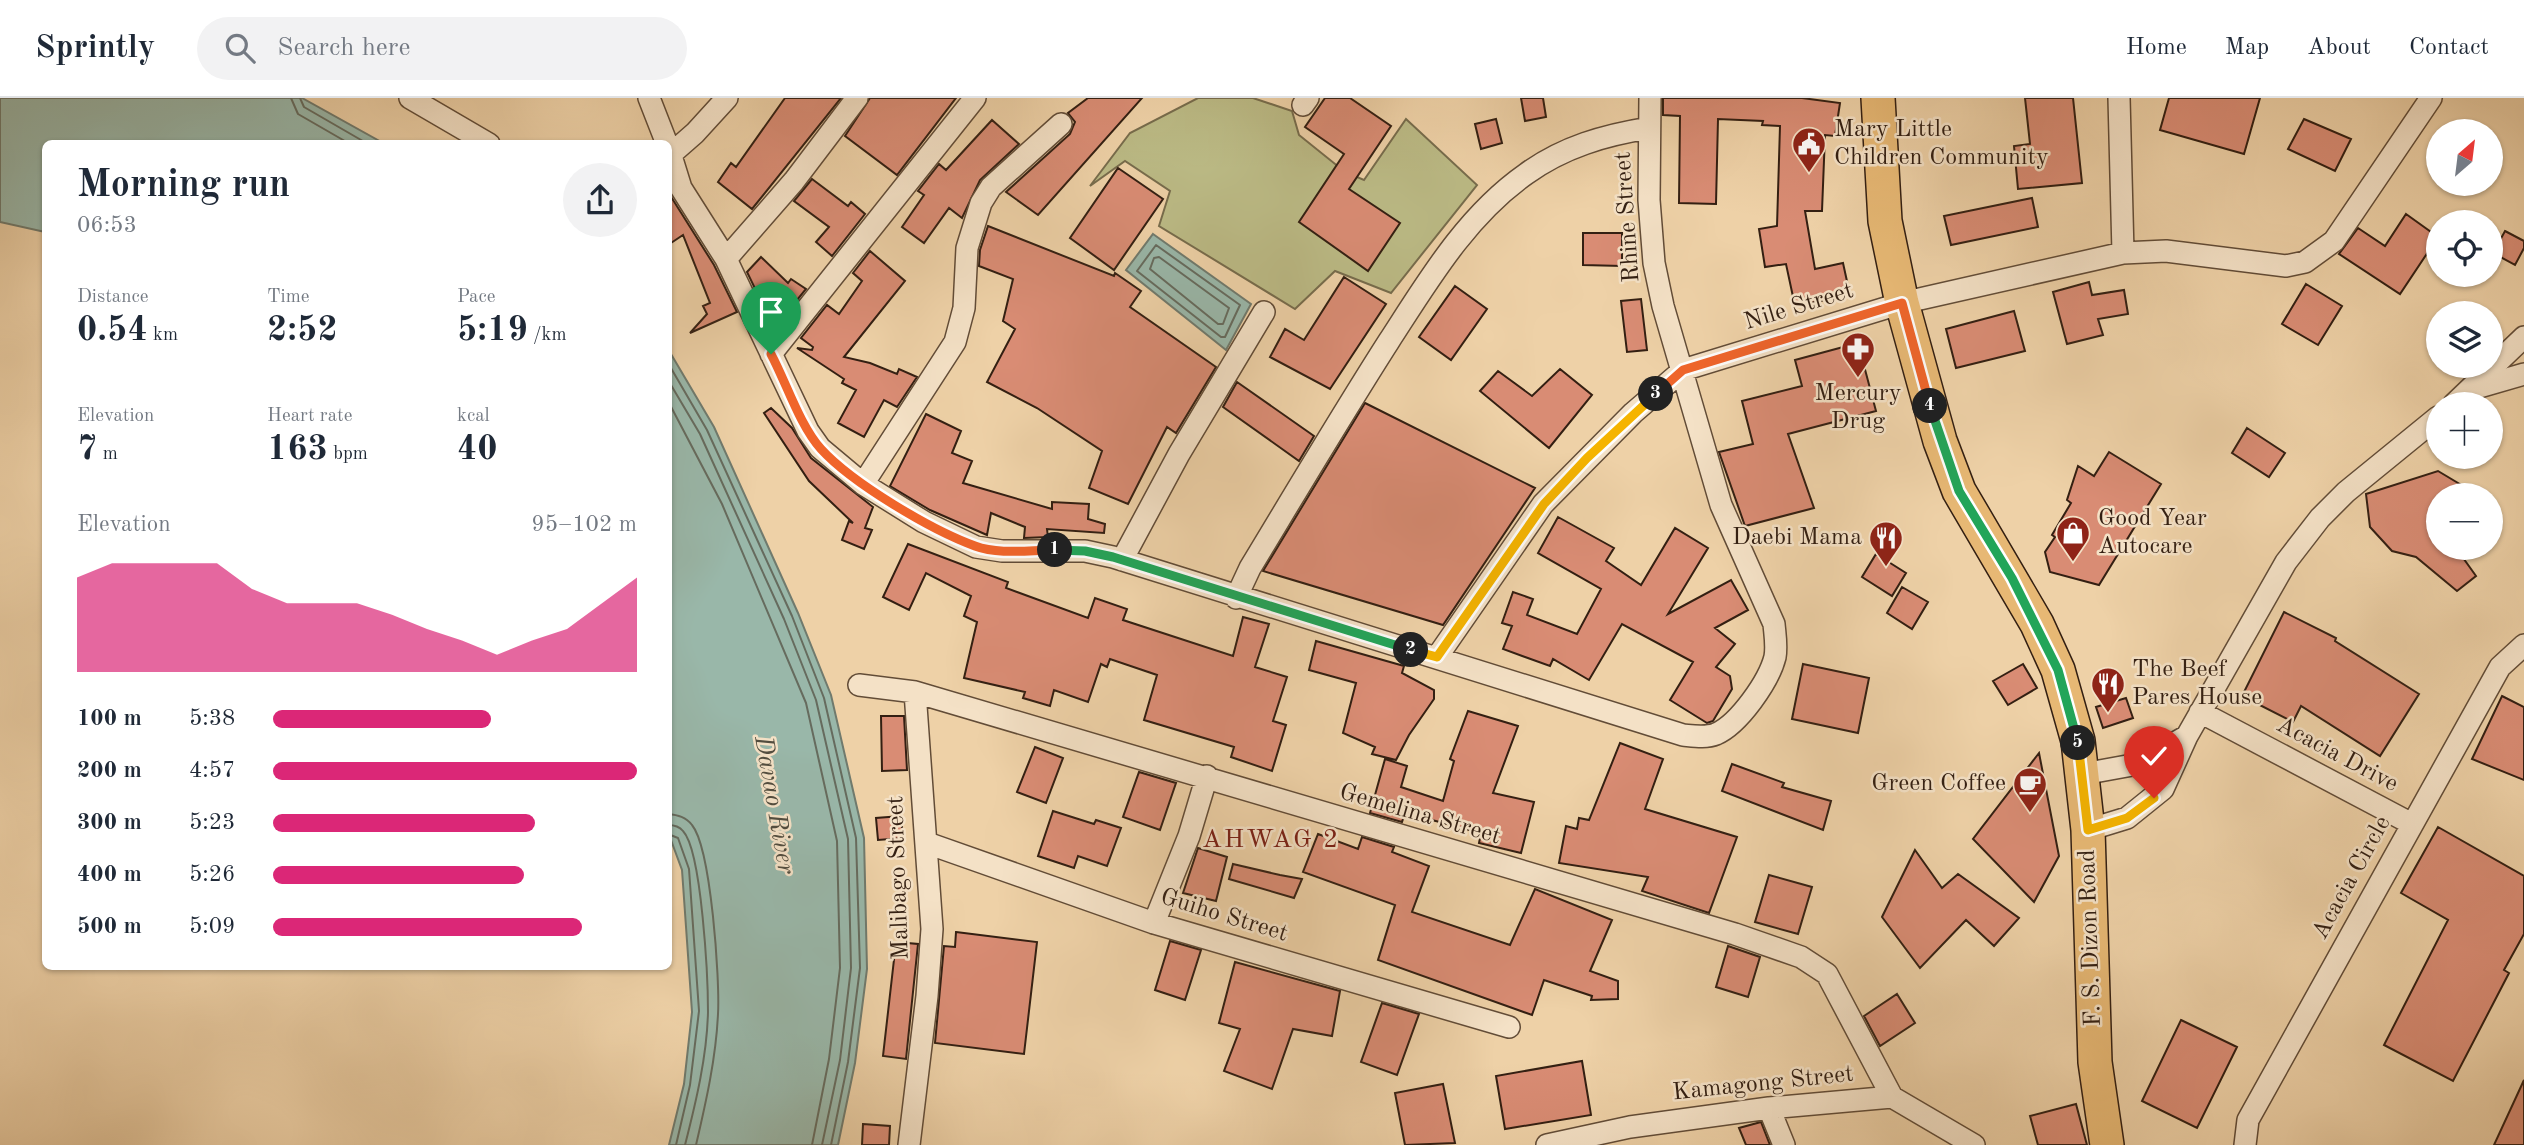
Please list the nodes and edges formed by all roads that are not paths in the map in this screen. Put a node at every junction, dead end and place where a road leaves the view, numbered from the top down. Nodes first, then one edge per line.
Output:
1 (410, 98) edge
2 (649, 98) edge
3 (727, 98) edge
4 (857, 98) edge
5 (975, 98) edge
6 (1650, 98) edge
7 (1878, 98) edge
8 (2119, 98) edge
9 (2431, 98) edge
10 (1061, 124) dead end
11 (1649, 128) junction
12 (482, 140) edge
13 (666, 140) edge
14 (672, 146) edge
15 (672, 170) edge
16 (675, 191) edge
17 (2123, 253) junction
18 (726, 259) junction
19 (1902, 303) junction
20 (1264, 312) dead end
21 (2524, 337) edge
22 (771, 354) junction
23 (1683, 370) junction
24 (2524, 374) edge
25 (2474, 388) junction
26 (2469, 392) edge
27 (2426, 428) edge
28 (863, 484) junction
29 (1122, 560) junction
30 (1236, 598) junction
31 (2524, 645) edge
32 (1437, 657) junction
33 (859, 685) dead end
34 (915, 692) junction
35 (2200, 712) junction
36 (2186, 736) junction
37 (2083, 774) junction
38 (1207, 776) junction
39 (2412, 824) junction
40 (2088, 830) junction
41 (927, 843) junction
42 (1154, 923) junction
43 (1509, 1027) dead end
44 (1892, 1097) junction
45 (1769, 1108) junction
46 (1633, 1136) edge
47 (1946, 1136) edge
48 (909, 1145) edge
49 (1547, 1145) edge
50 (1784, 1145) edge
51 (1974, 1145) edge
52 (2107, 1145) edge
53 (2245, 1145) edge

1 - 12 street
2 - 13 street, Rhine Street
3 - 14 street
4 - 18 street
5 - 22 street
6 - 11 street, Rhine Street
7 - 19 main road, F. S. Dizon Road
8 - 17 street
9 - 17 street, Nile Street
10 - 28 street
11 - 23 street, Rhine Street
11 - 30 street
15 - 16 street, Rhine Street
16 - 18 street, Rhine Street
17 - 19 street, Nile Street
18 - 22 street, Rhine Street
19 - 23 street, Nile Street
19 - 37 main road, F. S. Dizon Road
20 - 29 street
21 - 25 street
22 - 28 street, Rhine Street
23 - 32 street, Nile Street
23 - 32 street, Rhine Street
24 - 25 street
25 - 26 street
27 - 35 street
28 - 29 street, Rhine Street
29 - 30 street, Rhine Street
30 - 32 street, Rhine Street
31 - 39 street, Acacia Circle
33 - 34 street, Gemelina Street
34 - 38 street, Gemelina Street
34 - 41 street, Malibago Street
35 - 36 street
35 - 39 street, Acacia Drive
36 - 37 street
36 - 40 street
37 - 40 main road, F. S. Dizon Road
38 - 42 street
38 - 44 street, Gemelina Street
39 - 53 street, Acacia Circle
40 - 52 main road, F. S. Dizon Road
41 - 42 street, Guiho Street
41 - 48 street, Malibago Street
42 - 43 street, Guiho Street
44 - 45 street, Kamagong Street
44 - 47 street
45 - 46 street, Kamagong Street
45 - 50 street
46 - 49 street, Kamagong Street
47 - 51 street

